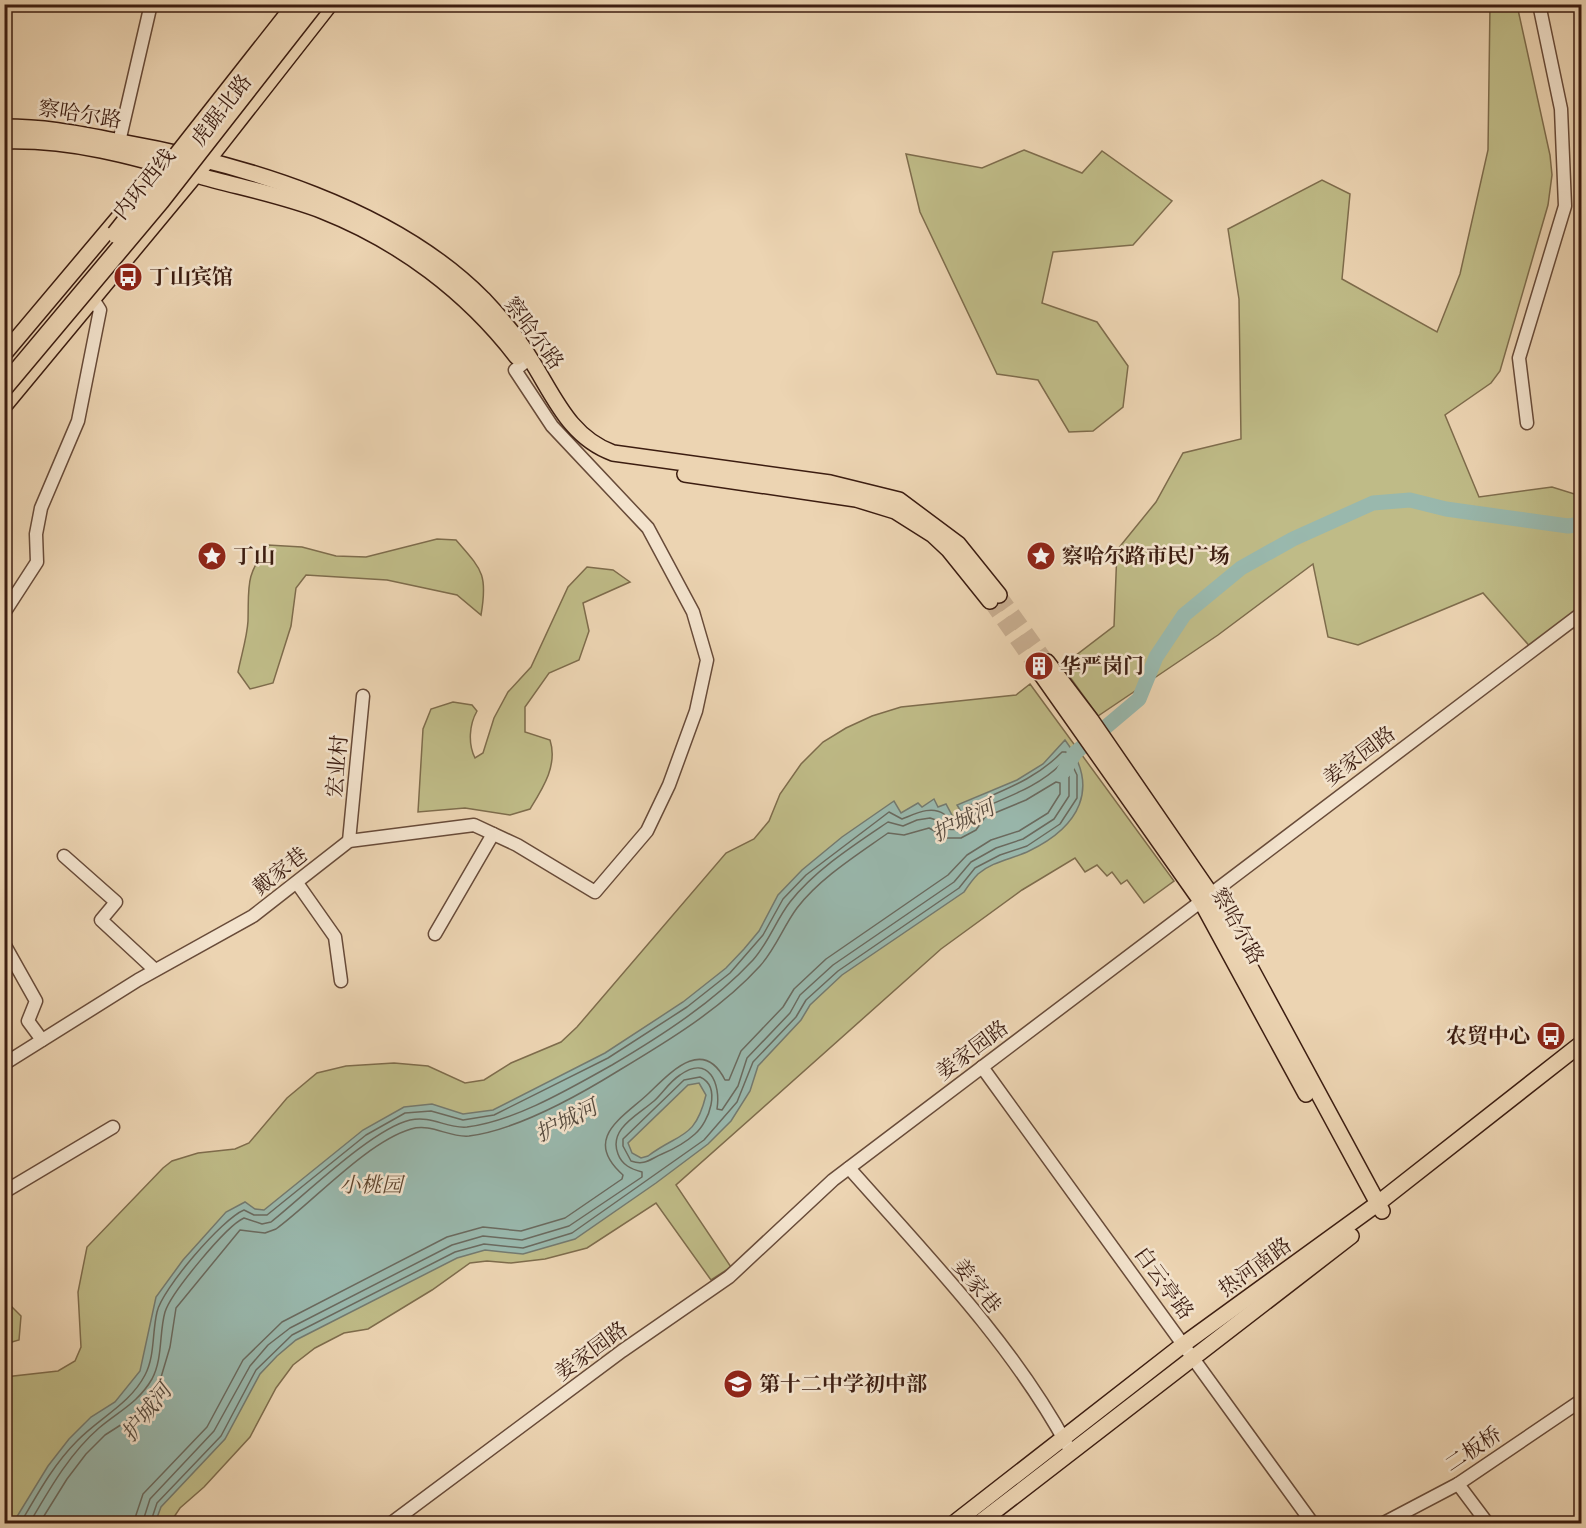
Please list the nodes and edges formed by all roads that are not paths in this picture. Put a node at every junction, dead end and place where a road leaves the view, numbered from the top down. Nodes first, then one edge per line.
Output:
1 (151, 4) edge
2 (287, 4) edge
3 (297, 4) edge
4 (314, 4) edge
5 (330, 4) edge
6 (1539, 4) edge
7 (4, 127) edge
8 (4, 141) edge
9 (119, 142) junction
10 (175, 150) junction
11 (207, 161) junction
12 (163, 164) junction
13 (196, 175) junction
14 (93, 299) junction
15 (58, 306) junction
16 (4, 354) edge
17 (526, 361) junction
18 (4, 365) edge
19 (4, 370) edge
20 (4, 387) edge
21 (4, 406) edge
22 (1527, 423) dead end
23 (994, 598) tunnel mouth
24 (4, 613) edge
25 (1581, 613) edge
26 (1043, 667) tunnel mouth
27 (363, 696) dead end
28 (493, 834) junction
29 (349, 841) junction
30 (64, 856) dead end
31 (297, 883) junction
32 (1206, 897) junction
33 (435, 934) dead end
34 (4, 944) edge
35 (155, 970) junction
36 (341, 981) dead end
37 (42, 1040) junction
38 (1581, 1042) edge
39 (1581, 1051) edge
40 (4, 1064) edge
41 (982, 1067) junction
42 (113, 1126) dead end
43 (849, 1168) junction
44 (4, 1192) edge
45 (1376, 1210) junction
46 (1184, 1344) junction
47 (1193, 1358) junction
48 (1581, 1400) edge
49 (1063, 1438) junction
50 (1071, 1452) junction
51 (1458, 1484) junction
52 (972, 1520) edge
53 (390, 1524) edge
54 (952, 1524) edge
55 (1313, 1524) edge
56 (1382, 1524) edge
57 (1488, 1524) edge

1 - 9 street
2 - 10 main road, 虎踞北路
3 - 15 highway, 内环西线, bridge
4 - 20 highway, 内环西线, bridge
5 - 11 main road, 虎踞北路
6 - 22 street
7 - 9 main road, 察哈尔路
8 - 12 main road, 察哈尔路
9 - 10 main road, 察哈尔路
10 - 11 main road, 察哈尔路
10 - 12 main road, 虎踞北路
11 - 13 main road, 虎踞北路
11 - 17 main road, 察哈尔路
12 - 13 main road, 察哈尔路
12 - 16 main road, 虎踞北路
13 - 14 main road, 虎踞北路
13 - 17 main road, 察哈尔路
14 - 21 main road, 虎踞北路
14 - 24 street
15 - 18 main road
15 - 19 highway, 内环西线
17 - 23 main road, 察哈尔路
17 - 28 street
25 - 32 street, 姜家园路
26 - 32 main road, 察哈尔路
27 - 29 street, 宏业村
28 - 29 street
28 - 33 street
29 - 31 street, 戴家巷
30 - 35 street
31 - 35 street, 戴家巷
31 - 36 street
32 - 41 street, 姜家园路
32 - 45 main road, 察哈尔路
34 - 37 street
35 - 37 street, 戴家巷
37 - 40 street, 戴家巷
38 - 45 main road, 热河南路
39 - 45 main road, 热河南路
41 - 43 street, 姜家园路
41 - 46 street, 白云亭路
42 - 44 street
43 - 49 street, 姜家巷
43 - 53 street, 姜家园路
45 - 46 main road, 热河南路
45 - 47 main road, 热河南路
46 - 47 street, 白云亭路
46 - 49 main road, 热河南路
47 - 50 main road, 热河南路
47 - 55 street, 白云亭路
48 - 51 street, 二板桥
49 - 50 street, 姜家巷
49 - 52 main road, 热河南路
50 - 52 main road, 热河南路
51 - 56 street, 二板桥
51 - 57 street
52 - 54 main road, 热河南路

